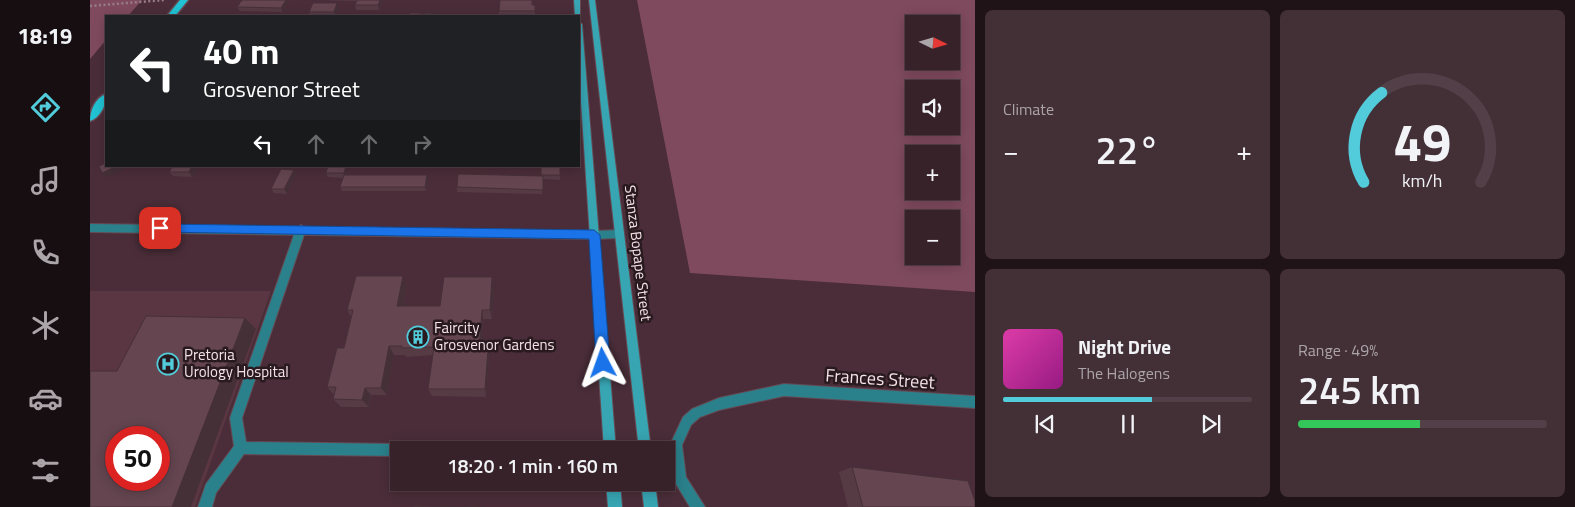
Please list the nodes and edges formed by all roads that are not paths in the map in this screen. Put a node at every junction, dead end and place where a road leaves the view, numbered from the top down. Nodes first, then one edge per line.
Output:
1 (184, 0) edge
2 (577, 0) edge
3 (592, 0) edge
4 (172, 15) edge
5 (578, 15) edge
6 (580, 38) edge
7 (105, 98) edge
8 (90, 118) edge
9 (90, 228) edge
10 (301, 229) junction
11 (619, 234) junction
12 (594, 235) junction
13 (975, 402) edge
14 (609, 441) edge
15 (644, 441) edge
16 (241, 448) junction
17 (390, 450) edge
18 (614, 491) edge
19 (649, 491) edge
20 (205, 507) edge
21 (615, 507) edge
22 (651, 507) edge
23 (698, 507) edge

1 - 4 main road
2 - 5 main road
3 - 11 main road, Stanza Bopape Street
6 - 12 main road
7 - 8 main road
9 - 10 street
10 - 12 street
10 - 16 street
11 - 12 street
11 - 15 main road, Stanza Bopape Street
12 - 14 main road
13 - 23 street, Frances Street
16 - 17 street
16 - 20 street
18 - 21 main road
19 - 22 main road

